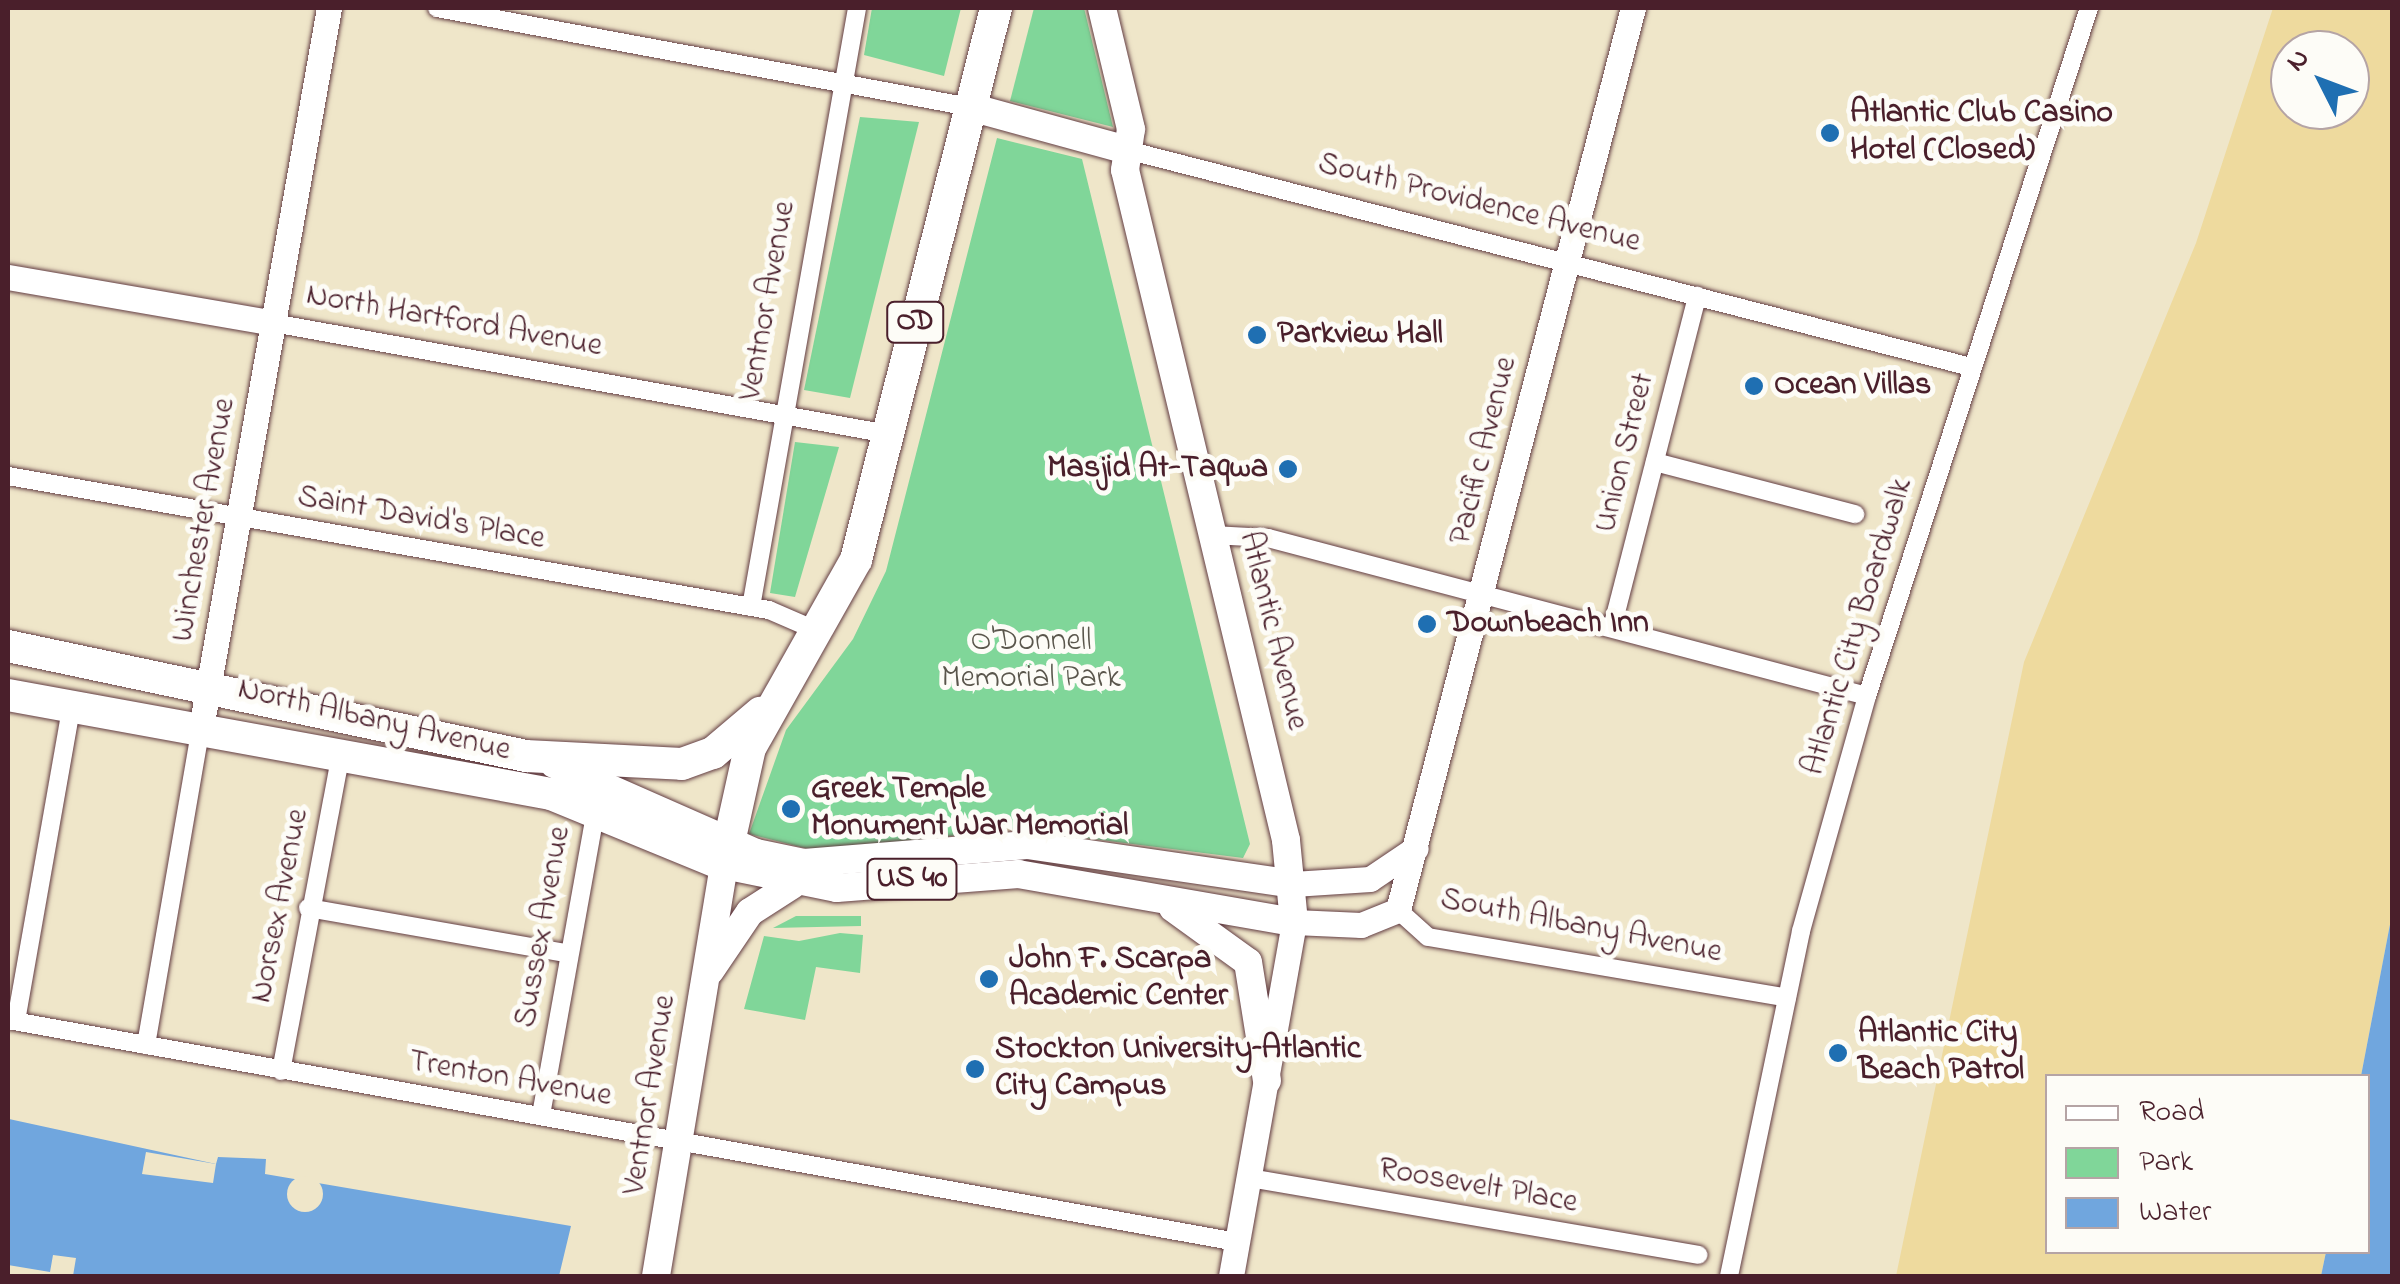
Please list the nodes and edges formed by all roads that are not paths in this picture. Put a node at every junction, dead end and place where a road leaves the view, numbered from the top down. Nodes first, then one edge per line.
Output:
1 (328, 8) edge
2 (437, 8) edge
3 (857, 8) edge
4 (996, 8) edge
5 (1102, 8) edge
6 (1633, 8) edge
7 (2088, 8) edge
8 (844, 80) junction
9 (970, 107) junction
10 (1127, 150) junction
11 (1567, 263) junction
12 (8, 276) edge
13 (1697, 296) junction
14 (273, 323) junction
15 (1971, 368) junction
16 (785, 413) junction
17 (888, 434) junction
18 (1655, 462) junction
19 (8, 476) edge
20 (1855, 514) dead end
21 (239, 517) junction
22 (1212, 534) junction
23 (1481, 594) junction
24 (752, 606) junction
25 (1613, 624) junction
26 (820, 632) junction
27 (16, 647) edge
28 (209, 683) junction
29 (12, 696) edge
30 (778, 696) junction
31 (1867, 696) junction
32 (72, 706) junction
33 (201, 728) junction
34 (341, 753) junction
35 (526, 756) junction
36 (596, 808) junction
37 (1416, 848) junction
38 (725, 853) junction
39 (1293, 884) junction
40 (792, 885) junction
41 (1154, 898) junction
42 (308, 908) junction
43 (1398, 910) junction
44 (1294, 922) junction
45 (567, 954) junction
46 (706, 976) junction
47 (1787, 998) junction
48 (12, 1021) edge
49 (146, 1045) junction
50 (281, 1070) junction
51 (1267, 1080) junction
52 (541, 1115) junction
53 (679, 1140) junction
54 (1248, 1178) junction
55 (1238, 1242) junction
56 (1698, 1255) dead end
57 (656, 1276) edge
58 (1231, 1276) edge
59 (1729, 1276) edge

1 - 14 street, Winchester Avenue
2 - 8 street
3 - 8 street, Ventnor Avenue
4 - 9 highway, OD
5 - 10 main road, Atlantic Avenue
6 - 11 street, Pacific Avenue
7 - 15 street, Atlantic City Boardwalk
8 - 9 street
8 - 16 street, Ventnor Avenue
9 - 10 main road, South Providence Avenue
9 - 17 highway, OD
10 - 11 street, South Providence Avenue
10 - 22 main road, Atlantic Avenue
11 - 13 street, South Providence Avenue
11 - 23 street, Pacific Avenue
12 - 14 street, North Hartford Avenue
13 - 15 street, South Providence Avenue
13 - 18 street, Union Street
14 - 16 street, North Hartford Avenue
14 - 21 street, Winchester Avenue
15 - 31 street, Atlantic City Boardwalk
16 - 17 street, North Hartford Avenue
16 - 24 street, Ventnor Avenue
17 - 26 highway, OD
18 - 20 street
18 - 25 street, Union Street
19 - 21 street, Saint David's Place
21 - 24 street, Saint David's Place
21 - 28 street, Winchester Avenue
22 - 23 street
22 - 39 main road, Atlantic Avenue
23 - 25 street
23 - 37 street, Pacific Avenue
24 - 26 street, Saint David's Place
25 - 31 street
26 - 30 highway, OD
27 - 28 highway, North Albany Avenue / US 40
28 - 33 street, Winchester Avenue
28 - 35 highway, North Albany Avenue / US 40
29 - 32 highway, North Albany Avenue / US 40
30 - 35 highway
30 - 38 highway, OD
31 - 47 street, Atlantic City Boardwalk
32 - 33 highway, North Albany Avenue / US 40
32 - 48 street
33 - 34 highway, North Albany Avenue / US 40
33 - 49 street, Winchester Avenue
34 - 36 highway, North Albany Avenue / US 40
34 - 42 street, Norsex Avenue
35 - 38 main road, North Albany Avenue / US 40
36 - 38 highway, North Albany Avenue / US 40
36 - 45 street, Sussex Avenue
37 - 39 street, South Albany Avenue
37 - 43 street, Pacific Avenue
38 - 39 main road, South Albany Avenue / US 40
38 - 40 main road, South Albany Avenue / US 40
38 - 46 main road, Ventnor Avenue / OD
39 - 44 main road, Atlantic Avenue
40 - 41 main road, South Albany Avenue / US 40
40 - 46 main road
41 - 44 main road, South Albany Avenue / US 40
41 - 51 main road
42 - 45 street
42 - 50 street, Norsex Avenue
43 - 44 street, South Albany Avenue
43 - 47 street, South Albany Avenue
44 - 51 street, Atlantic Avenue
45 - 52 street, Sussex Avenue
46 - 53 main road, Ventnor Avenue / OD
47 - 59 street, Atlantic City Boardwalk
48 - 49 street, Trenton Avenue
49 - 50 street, Trenton Avenue
50 - 52 street, Trenton Avenue
51 - 54 street, Atlantic Avenue
52 - 53 street, Trenton Avenue
53 - 55 street, Trenton Avenue
53 - 57 main road, Ventnor Avenue / OD
54 - 55 street, Atlantic Avenue
54 - 56 street, Roosevelt Place
55 - 58 street, Atlantic Avenue

